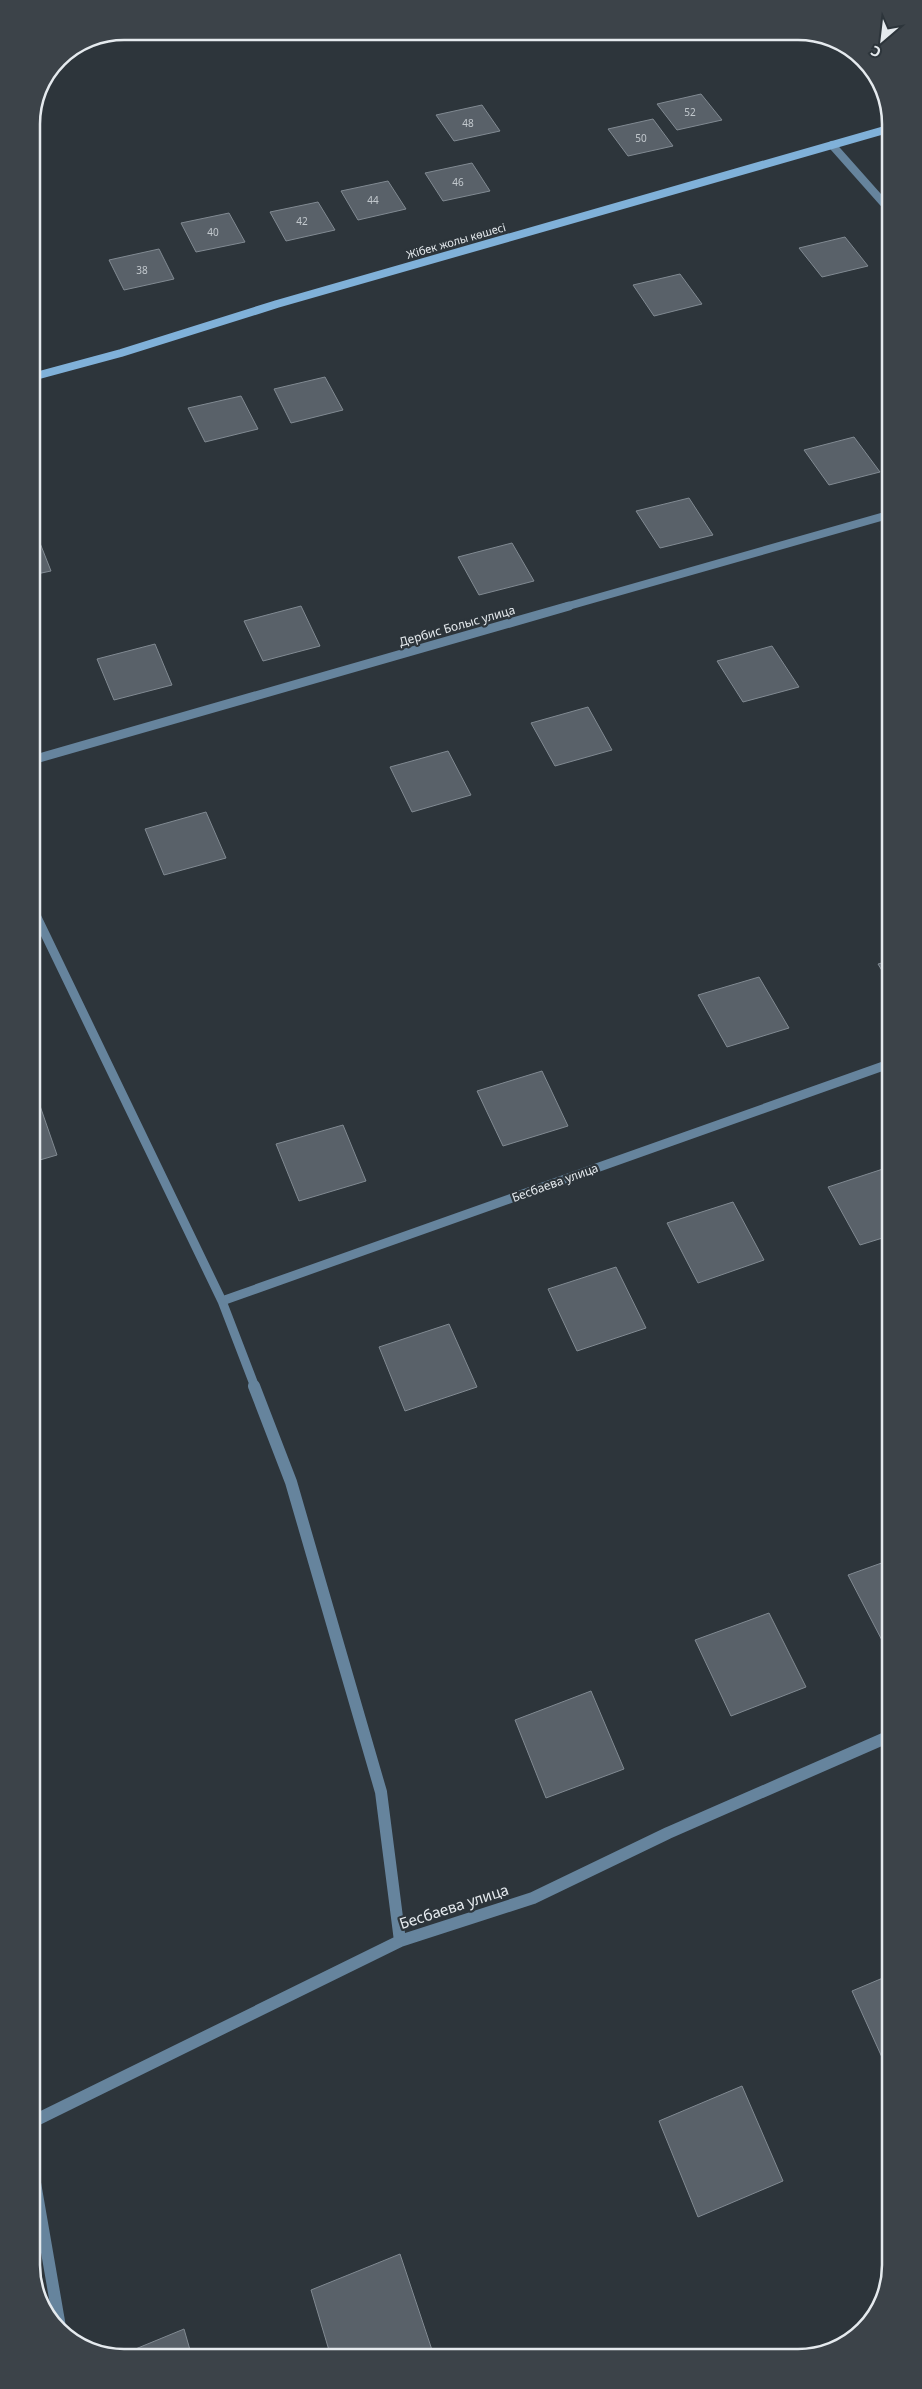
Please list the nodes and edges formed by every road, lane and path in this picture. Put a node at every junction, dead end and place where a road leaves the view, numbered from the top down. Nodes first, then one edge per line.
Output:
1 (882, 131) edge
2 (832, 145) junction
3 (882, 201) edge
4 (40, 375) edge
5 (882, 517) edge
6 (40, 758) edge
7 (40, 926) edge
8 (882, 1066) edge
9 (222, 1301) junction
10 (882, 1739) edge
11 (400, 1941) junction
12 (40, 2118) edge
13 (40, 2212) edge
14 (58, 2317) edge

1 - 2 street, Жібек жолы көшесі
2 - 3 street
2 - 4 street, Жібек жолы көшесі
5 - 6 street, Дербис Болыс улица
7 - 9 street
8 - 9 street, Бесбаева улица
9 - 11 street
10 - 11 street, Бесбаева улица
11 - 12 street, Бесбаева улица
13 - 14 street

